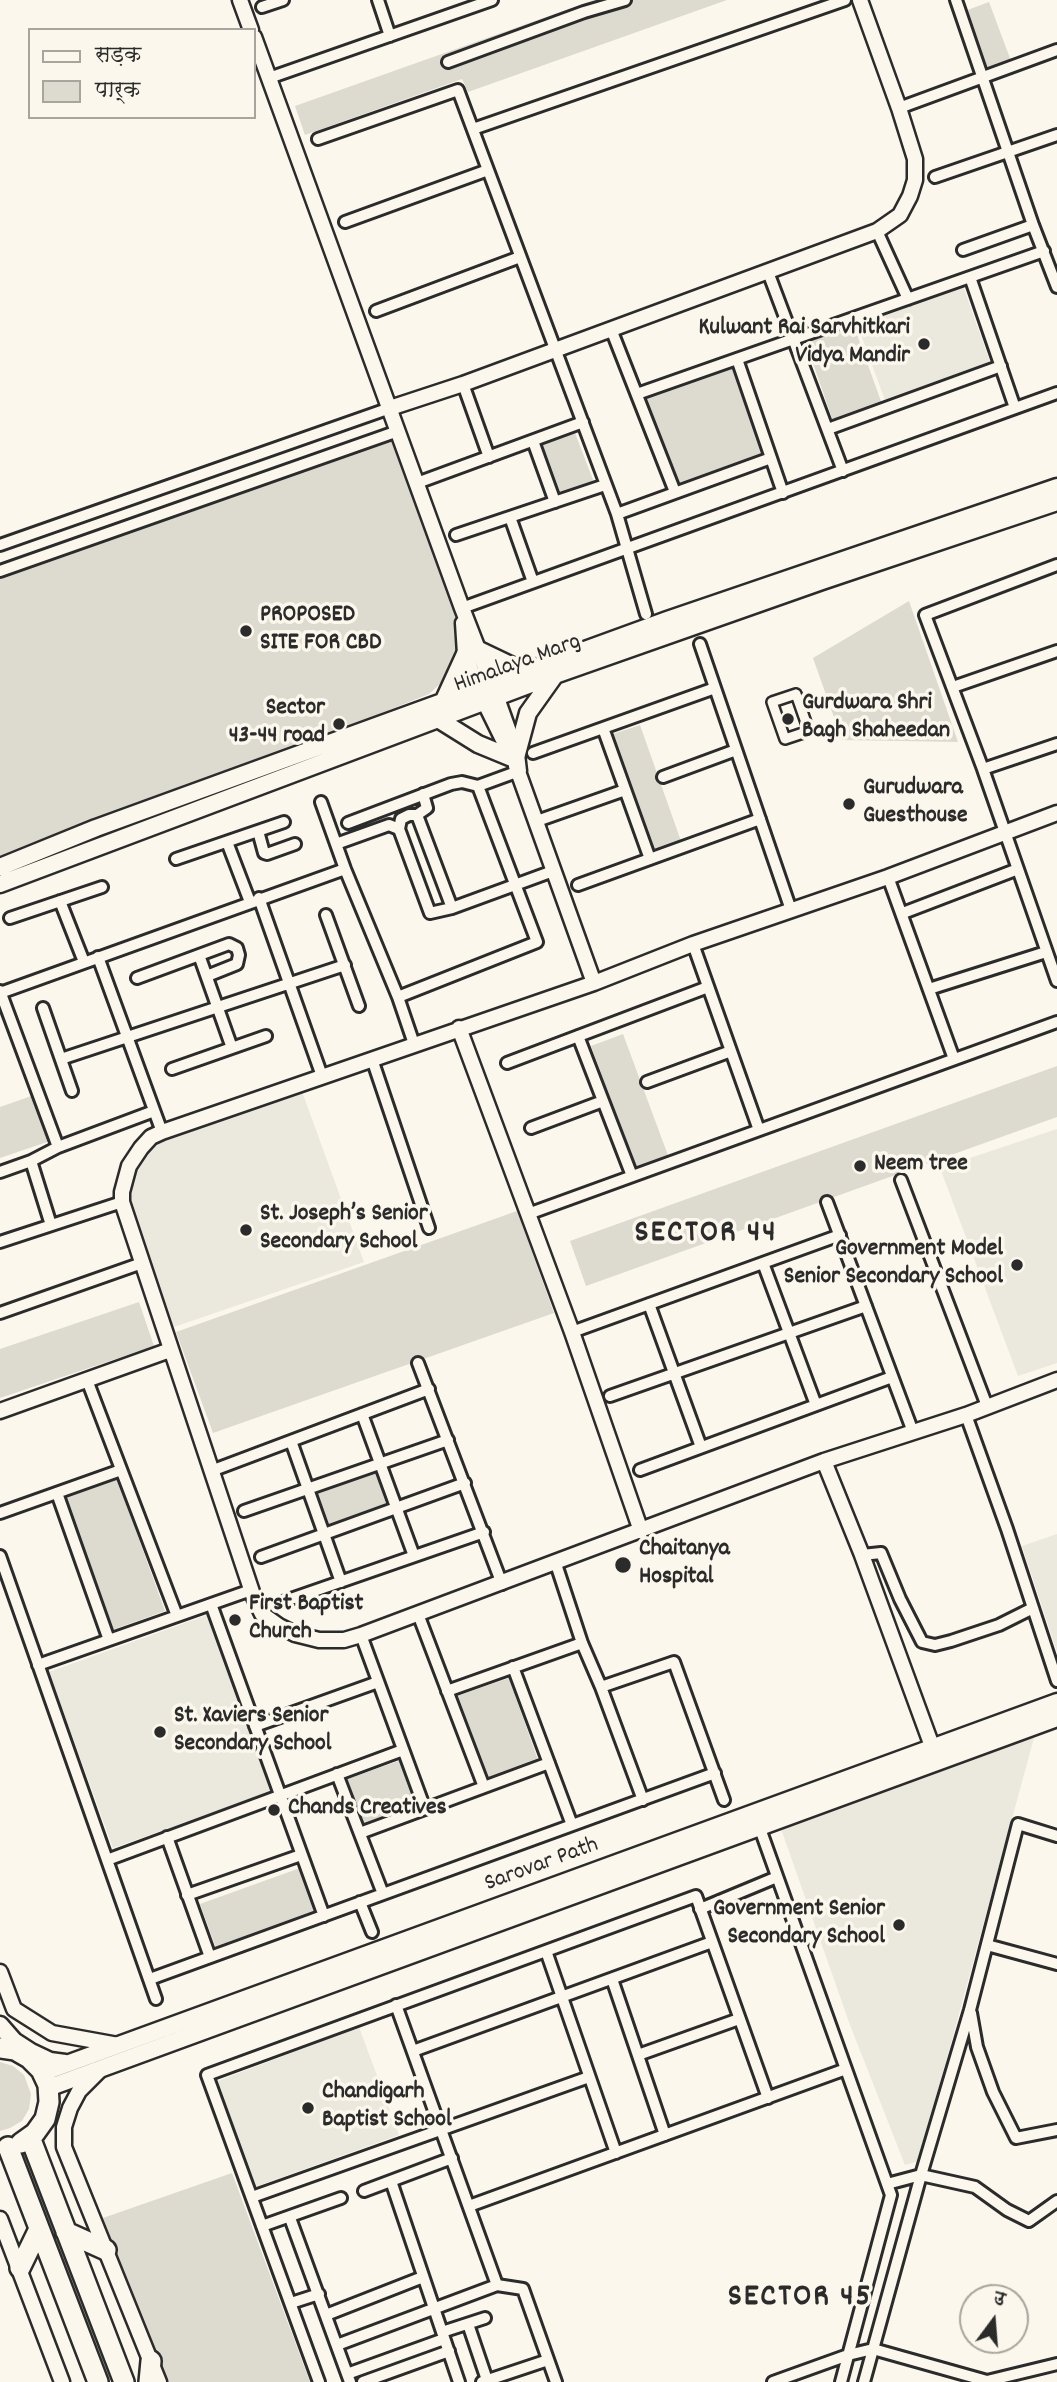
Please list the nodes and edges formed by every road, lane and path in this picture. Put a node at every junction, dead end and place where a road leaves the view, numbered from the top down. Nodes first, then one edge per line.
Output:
1 (240, 0) edge
2 (283, 0) edge
3 (378, 0) edge
4 (453, 0) edge
5 (492, 0) edge
6 (625, 0) edge
7 (845, 0) edge
8 (860, 0) edge
9 (958, 0) edge
10 (262, 7) dead end
11 (457, 12) junction
12 (250, 28) edge
13 (390, 36) junction
14 (256, 42) edge
15 (1057, 50) edge
16 (448, 62) dead end
17 (984, 77) junction
18 (269, 78) junction
19 (899, 108) junction
20 (473, 129) junction
21 (1057, 135) edge
22 (318, 139) dead end
23 (1008, 151) junction
24 (488, 170) junction
25 (935, 177) dead end
26 (345, 222) dead end
27 (1033, 225) junction
28 (877, 231) junction
29 (963, 250) dead end
30 (1044, 251) junction
31 (520, 257) junction
32 (768, 272) junction
33 (970, 277) junction
34 (1057, 287) edge
35 (908, 299) junction
36 (376, 311) dead end
37 (611, 329) junction
38 (793, 339) junction
39 (555, 349) junction
40 (737, 359) junction
41 (1000, 366) junction
42 (463, 384) junction
43 (1057, 393) edge
44 (638, 394) junction
45 (390, 408) junction
46 (1015, 408) junction
47 (583, 422) junction
48 (828, 429) junction
49 (398, 432) junction
50 (533, 441) junction
51 (489, 457) junction
52 (771, 458) junction
53 (844, 471) junction
54 (417, 483) junction
55 (605, 485) junction
56 (1057, 486) edge
57 (675, 492) junction
58 (783, 493) junction
59 (555, 502) junction
60 (1057, 502) edge
61 (617, 514) junction
62 (510, 517) junction
63 (456, 535) dead end
64 (0, 545) edge
65 (626, 548) junction
66 (1057, 565) edge
67 (0, 571) edge
68 (533, 582) junction
69 (462, 608) junction
70 (646, 614) dead end
71 (699, 644) dead end
72 (1057, 651) edge
73 (472, 652) junction
74 (525, 672) junction
75 (555, 675) junction
76 (953, 687) junction
77 (715, 688) junction
78 (488, 693) junction
79 (443, 702) junction
80 (772, 702) joint
81 (438, 719) junction
82 (603, 728) junction
83 (1057, 744) edge
84 (736, 750) junction
85 (521, 759) junction
86 (983, 769) junction
87 (663, 777) dead end
88 (478, 786) junction
89 (625, 790) junction
90 (423, 794) junction
91 (321, 802) dead end
92 (1057, 813) edge
93 (417, 816) junction
94 (760, 819) junction
95 (537, 821) junction
96 (284, 822) dead end
97 (348, 823) dead end
98 (399, 829) junction
99 (258, 831) junction
100 (1005, 833) junction
101 (227, 842) junction
102 (295, 844) dead end
103 (336, 844) junction
104 (176, 859) dead end
105 (650, 859) junction
106 (0, 867) edge
107 (345, 869) junction
108 (1018, 869) junction
109 (553, 871) junction
110 (888, 877) junction
111 (0, 884) edge
112 (578, 885) dead end
113 (102, 887) dead end
114 (515, 887) junction
115 (255, 900) junction
116 (60, 901) junction
117 (452, 908) junction
118 (791, 910) junction
119 (903, 913) junction
120 (326, 915) dead end
121 (10, 918) dead end
122 (693, 944) junction
123 (1046, 952) junction
124 (199, 955) junction
125 (98, 957) junction
126 (84, 962) junction
127 (345, 965) junction
128 (206, 976) junction
129 (137, 978) dead end
130 (1057, 981) edge
131 (594, 983) junction
132 (288, 984) junction
133 (708, 987) junction
134 (929, 989) junction
135 (0, 992) edge
136 (398, 997) junction
137 (216, 1006) junction
138 (359, 1006) dead end
139 (43, 1008) dead end
140 (1057, 1022) edge
141 (459, 1028) junction
142 (266, 1036) dead end
143 (578, 1036) junction
144 (128, 1037) junction
145 (414, 1044) junction
146 (232, 1048) junction
147 (731, 1051) junction
148 (61, 1059) junction
149 (372, 1059) junction
150 (954, 1059) junction
151 (507, 1063) dead end
152 (172, 1069) dead end
153 (322, 1076) junction
154 (647, 1082) dead end
155 (72, 1091) dead end
156 (603, 1101) junction
157 (154, 1111) junction
158 (531, 1128) dead end
159 (759, 1130) junction
160 (162, 1132) junction
161 (58, 1147) junction
162 (32, 1161) junction
163 (0, 1172) edge
164 (632, 1176) junction
165 (901, 1180) dead end
166 (122, 1202) junction
167 (827, 1202) dead end
168 (528, 1214) junction
169 (51, 1225) junction
170 (429, 1228) dead end
171 (839, 1235) junction
172 (0, 1242) edge
173 (142, 1263) junction
174 (763, 1263) junction
175 (649, 1304) junction
176 (866, 1306) junction
177 (0, 1313) edge
178 (572, 1332) junction
179 (789, 1333) junction
180 (170, 1350) junction
181 (418, 1363) dead end
182 (674, 1373) junction
183 (892, 1377) junction
184 (87, 1380) junction
185 (1057, 1380) edge
186 (429, 1389) junction
187 (610, 1396) dead end
188 (816, 1405) junction
189 (987, 1406) junction
190 (0, 1411) edge
191 (362, 1414) junction
192 (966, 1415) junction
193 (913, 1432) junction
194 (448, 1440) junction
195 (291, 1441) junction
196 (701, 1447) junction
197 (824, 1461) junction
198 (380, 1463) junction
199 (640, 1469) dead end
200 (121, 1470) junction
201 (211, 1471) junction
202 (465, 1483) junction
203 (308, 1488) junction
204 (57, 1493) junction
205 (397, 1508) junction
206 (244, 1511) dead end
207 (0, 1513) edge
208 (641, 1531) junction
209 (484, 1532) junction
210 (324, 1534) junction
211 (862, 1555) junction
212 (0, 1556) edge
213 (414, 1556) junction
214 (261, 1557) dead end
215 (556, 1564) junction
216 (341, 1582) junction
217 (502, 1584) junction
218 (251, 1590) junction
219 (285, 1601) dead end
220 (211, 1604) junction
221 (1033, 1608) junction
222 (418, 1614) junction
223 (177, 1616) junction
224 (361, 1635) junction
225 (109, 1640) junction
226 (582, 1643) junction
227 (38, 1665) junction
228 (513, 1667) junction
229 (1057, 1681) edge
230 (378, 1682) junction
231 (601, 1687) junction
232 (447, 1691) junction
233 (1057, 1702) edge
234 (1057, 1718) edge
235 (255, 1726) junction
236 (403, 1750) junction
237 (934, 1755) junction
238 (550, 1763) junction
239 (715, 1773) junction
240 (337, 1774) junction
241 (484, 1787) junction
242 (279, 1795) junction
243 (643, 1800) junction
244 (724, 1800) dead end
245 (425, 1809) junction
246 (756, 1820) junction
247 (572, 1825) junction
248 (360, 1833) junction
249 (1057, 1836) edge
250 (167, 1838) junction
251 (301, 1855) junction
252 (107, 1860) junction
253 (777, 1877) junction
254 (383, 1894) junction
255 (187, 1895) junction
256 (360, 1902) junction
257 (700, 1909) junction
258 (324, 1916) junction
259 (372, 1932) dead end
260 (712, 1942) junction
261 (987, 1945) junction
262 (546, 1951) junction
263 (210, 1957) junction
264 (1057, 1964) edge
265 (0, 1972) edge
266 (150, 1979) junction
267 (612, 1979) junction
268 (562, 1997) junction
269 (156, 2000) dead end
270 (397, 2005) junction
271 (970, 2010) junction
272 (739, 2019) junction
273 (0, 2025) edge
274 (118, 2045) junction
275 (0, 2048) edge
276 (413, 2051) junction
277 (638, 2055) junction
278 (67, 2064) junction
279 (108, 2066) junction
280 (846, 2069) junction
281 (589, 2077) junction
282 (45, 2080) junction
283 (768, 2098) junction
284 (441, 2130) junction
285 (1057, 2130) edge
286 (665, 2135) junction
287 (30, 2137) junction
288 (4, 2147) edge
289 (615, 2153) junction
290 (452, 2158) junction
291 (921, 2175) junction
292 (391, 2181) junction
293 (887, 2184) junction
294 (364, 2191) dead end
295 (252, 2197) junction
296 (341, 2198) dead end
297 (1057, 2201) edge
298 (469, 2206) junction
299 (0, 2218) edge
300 (289, 2218) junction
301 (262, 2227) junction
302 (39, 2228) junction
303 (66, 2232) junction
304 (106, 2250) junction
305 (20, 2268) junction
306 (423, 2277) junction
307 (497, 2286) junction
308 (319, 2294) junction
309 (291, 2303) junction
310 (434, 2309) junction
311 (326, 2315) junction
312 (485, 2318) dead end
313 (468, 2324) junction
314 (443, 2335) junction
315 (337, 2344) junction
316 (873, 2349) junction
317 (449, 2351) junction
318 (848, 2355) junction
319 (548, 2360) junction
320 (150, 2361) junction
321 (1057, 2364) edge
322 (348, 2378) edge
323 (492, 2380) edge
324 (62, 2382) edge
325 (98, 2382) edge
326 (124, 2382) edge
327 (149, 2382) edge
328 (159, 2382) edge
329 (319, 2382) edge
330 (363, 2382) edge
331 (459, 2382) edge
332 (556, 2382) edge
333 (773, 2382) edge
334 (841, 2382) edge
335 (864, 2382) edge

1 - 12 street
2 - 10 street
3 - 13 street
4 - 11 street
5 - 11 street
6 - 16 street
7 - 20 street
8 - 19 street
9 - 17 street
11 - 13 street
13 - 18 street
14 - 18 street
15 - 17 street
17 - 19 street
17 - 23 street
18 - 45 street
19 - 28 street
20 - 22 street
20 - 24 street
21 - 23 street
23 - 25 street
23 - 27 street
24 - 26 street
24 - 31 street
27 - 29 street
27 - 30 street
28 - 32 street
28 - 35 street
30 - 33 street
30 - 34 street
31 - 36 street
31 - 39 street
32 - 37 street
32 - 38 street
33 - 35 street
33 - 41 street
35 - 38 street
37 - 39 street
37 - 44 street
38 - 40 street
38 - 48 street
39 - 42 street
39 - 47 street
40 - 44 street
40 - 52 street
41 - 46 street
41 - 48 street
42 - 45 street
42 - 51 street
43 - 46 street
44 - 57 street
45 - 49 street
45 - 64 street
46 - 53 street
47 - 50 street
47 - 55 street
48 - 53 street
49 - 54 street
49 - 67 street
50 - 51 street
50 - 59 street
51 - 54 street
52 - 57 street
52 - 58 street
53 - 58 street
54 - 69 street
55 - 59 street
55 - 61 street
56 - 74 main road, Himalaya Marg
57 - 61 street
58 - 65 street
59 - 62 street
60 - 75 main road, Himalaya Marg
61 - 65 street
62 - 63 street
62 - 68 street
65 - 68 street
65 - 70 street
66 - 76 street
68 - 69 street
69 - 73 street
71 - 77 street
72 - 76 street
73 - 74 main road
73 - 78 street
73 - 79 main road
74 - 78 main road, Himalaya Marg
75 - 78 main road, Himalaya Marg
75 - 85 main road
76 - 86 street
77 - 82 street
77 - 84 street
78 - 79 main road, Himalaya Marg
78 - 81 main road, Himalaya Marg
78 - 85 street
79 - 106 main road, Himalaya Marg
80 - 80 street
81 - 85 main road
81 - 111 main road, Himalaya Marg
82 - 85 street
82 - 89 street
83 - 86 street
84 - 87 street
84 - 94 street
85 - 88 street
85 - 95 street
86 - 100 street
88 - 90 street
88 - 114 street
89 - 95 street
89 - 105 street
90 - 93 street
90 - 97 street
91 - 103 street
92 - 100 street
93 - 98 street
93 - 117 street
94 - 105 street
94 - 118 street
95 - 109 street
96 - 99 street
98 - 103 street
98 - 117 street
99 - 101 street
99 - 102 street
100 - 108 street
100 - 110 street
101 - 104 street
101 - 115 street
103 - 107 street
105 - 112 street
107 - 115 street
107 - 136 street
108 - 119 street
108 - 123 street
109 - 114 street
109 - 131 street
110 - 118 street
110 - 119 street
113 - 116 street
114 - 117 street
114 - 136 street
115 - 125 street
115 - 132 street
116 - 121 street
116 - 126 street
118 - 122 street
119 - 134 street
120 - 127 street
122 - 131 street
122 - 133 street
123 - 130 street
123 - 134 street
124 - 128 street
124 - 128 street
124 - 129 street
125 - 126 street
125 - 144 street
126 - 135 street
127 - 132 street
127 - 138 street
128 - 137 street
131 - 141 street
132 - 137 street
132 - 153 street
133 - 143 street
133 - 147 street
134 - 150 street
135 - 161 street
136 - 145 street
137 - 144 street
137 - 146 street
139 - 148 street
140 - 150 street
141 - 145 street
141 - 168 street
142 - 146 street
143 - 151 street
143 - 156 street
144 - 148 street
144 - 157 street
145 - 149 street
146 - 152 street
147 - 154 street
147 - 159 street
148 - 155 street
149 - 153 street
149 - 170 street
150 - 159 street
153 - 160 street
156 - 158 street
156 - 164 street
157 - 160 street
157 - 161 street
159 - 164 street
160 - 166 street
161 - 162 street
162 - 163 street
162 - 169 street
164 - 168 street
165 - 189 street
166 - 169 street
166 - 173 street
167 - 171 street
168 - 178 street
169 - 172 street
171 - 174 street
171 - 176 street
173 - 177 street
173 - 180 street
174 - 175 street
174 - 179 street
175 - 178 street
175 - 182 street
176 - 179 street
176 - 183 street
178 - 208 street
179 - 182 street
179 - 188 street
180 - 184 street
180 - 201 street
181 - 186 street
182 - 187 street
182 - 196 street
183 - 188 street
183 - 193 street
184 - 190 street
184 - 200 street
185 - 189 street
186 - 191 street
186 - 194 street
188 - 196 street
189 - 192 street
191 - 195 street
191 - 198 street
192 - 193 street
192 - 221 street
193 - 197 street
194 - 198 street
194 - 202 street
195 - 201 street
195 - 203 street
196 - 199 street
197 - 208 street
197 - 211 street
198 - 203 street
198 - 205 street
200 - 204 street
200 - 223 street
201 - 218 street
202 - 205 street
202 - 209 street
203 - 206 street
203 - 210 street
204 - 207 street
204 - 225 street
205 - 210 street
205 - 213 street
208 - 215 street
209 - 213 street
209 - 217 street
210 - 214 street
210 - 216 street
211 - 221 street
211 - 237 street
212 - 227 street
213 - 216 street
215 - 217 street
215 - 226 street
216 - 219 street
217 - 222 street
218 - 220 street
218 - 224 street
220 - 223 street
220 - 235 street
221 - 229 street
222 - 224 street
222 - 232 street
223 - 225 street
224 - 230 street
225 - 227 street
226 - 228 street
226 - 231 street
227 - 252 street
228 - 232 street
228 - 238 street
230 - 235 street
230 - 236 street
231 - 239 street
231 - 243 street
232 - 241 street
233 - 237 main road, Sarovar Path
234 - 237 main road, Sarovar Path
235 - 242 street
236 - 240 street
236 - 245 street
237 - 246 main road, Sarovar Path
238 - 241 street
238 - 247 street
239 - 243 street
239 - 244 street
240 - 242 street
240 - 248 street
241 - 245 street
242 - 250 street
242 - 251 street
243 - 247 street
245 - 248 street
246 - 253 street
246 - 274 main road, Sarovar Path
246 - 279 main road, Sarovar Path
247 - 254 street
248 - 254 street
249 - 261 street
250 - 252 street
250 - 255 street
251 - 255 street
251 - 258 street
252 - 266 street
253 - 257 street
253 - 280 street
254 - 256 street
255 - 263 street
256 - 258 street
256 - 259 street
257 - 260 street
257 - 262 street
258 - 263 street
260 - 267 street
260 - 272 street
261 - 264 street
261 - 271 street
262 - 268 street
262 - 270 street
263 - 266 street
265 - 274 street
266 - 269 street
267 - 268 street
267 - 277 street
268 - 276 street
268 - 281 street
270 - 276 street
270 - 295 street
271 - 285 street
271 - 291 street
272 - 277 street
272 - 283 street
273 - 278 main road
274 - 278 main road, Sarovar Path
275 - 282 highway
276 - 284 street
277 - 286 street
278 - 282 main road, Sarovar Path
279 - 282 main road, Sarovar Path
279 - 304 street
280 - 283 street
280 - 293 street
281 - 284 street
281 - 289 street
282 - 287 highway
283 - 286 street
284 - 290 street
284 - 295 street
286 - 289 street
287 - 288 highway
287 - 303 highway
288 - 302 highway
289 - 298 street
290 - 292 street
290 - 298 street
291 - 293 street
291 - 297 street
291 - 316 street
292 - 294 street
292 - 306 street
293 - 318 street
295 - 301 street
296 - 300 street
298 - 307 street
299 - 305 street
300 - 301 street
300 - 308 street
301 - 309 street
302 - 305 highway
302 - 325 highway
303 - 304 highway
303 - 326 highway
304 - 320 street
305 - 324 street
306 - 310 street
306 - 311 street
307 - 310 street
307 - 319 street
308 - 309 street
308 - 311 street
309 - 329 street
310 - 314 street
310 - 315 street
311 - 315 street
312 - 313 street
313 - 314 street
313 - 323 street
314 - 317 street
314 - 322 street
315 - 322 street
316 - 318 street
316 - 321 street
316 - 335 street
317 - 330 street
317 - 331 street
318 - 333 street
318 - 334 street
319 - 323 street
319 - 332 street
320 - 327 highway
320 - 328 street

